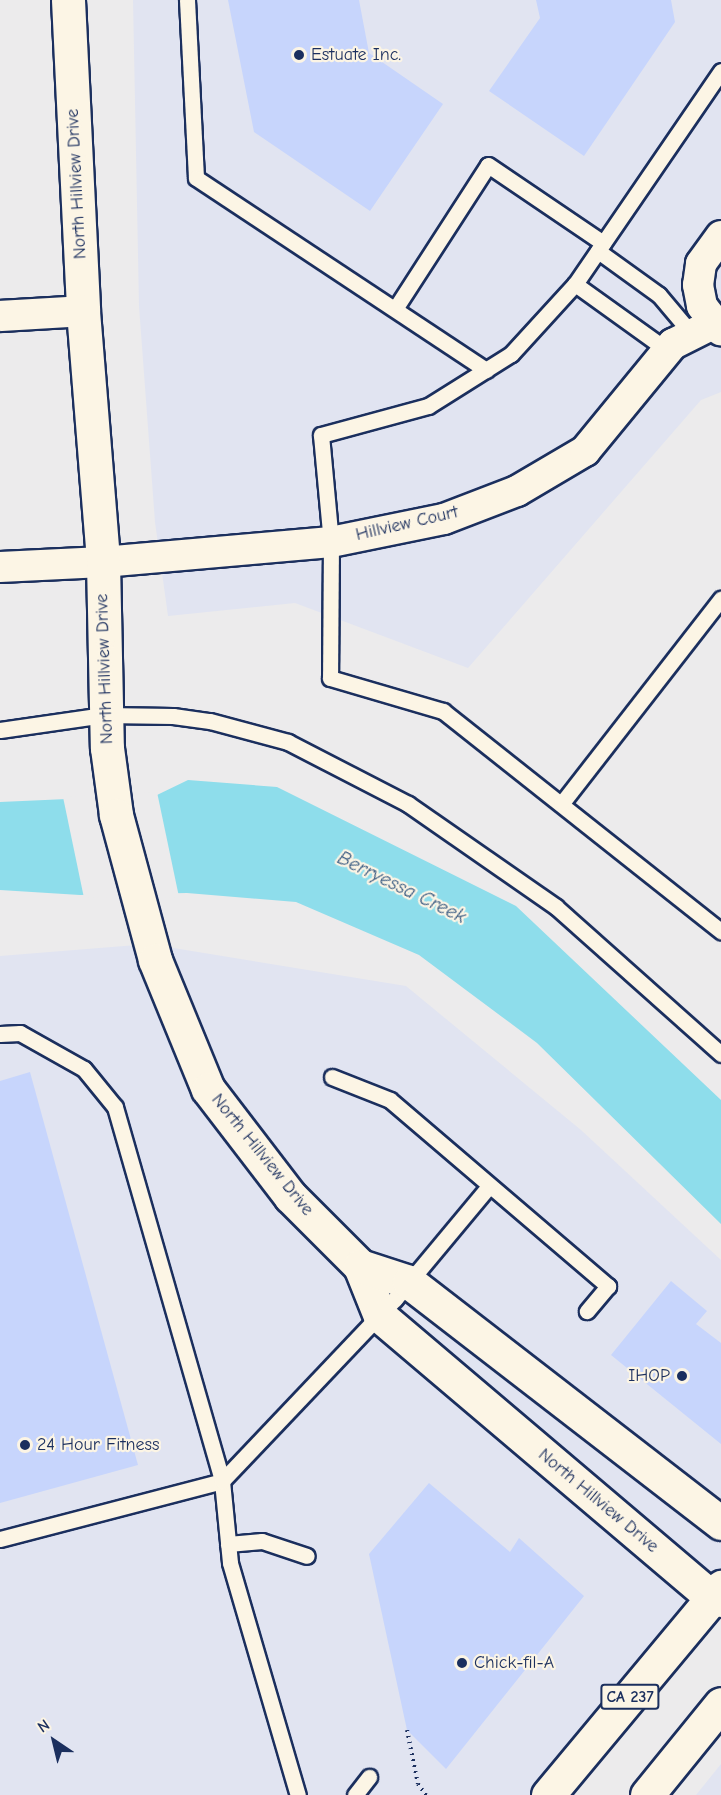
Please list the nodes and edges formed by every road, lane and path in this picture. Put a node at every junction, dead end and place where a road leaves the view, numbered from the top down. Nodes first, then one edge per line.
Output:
1 (68, 0) edge
2 (187, 0) edge
3 (721, 71) edge
4 (721, 236) edge
5 (601, 247) junction
6 (575, 284) junction
7 (395, 309) junction
8 (82, 311) junction
9 (0, 316) edge
10 (708, 329) edge
11 (667, 350) junction
12 (486, 370) junction
13 (331, 542) junction
14 (103, 562) junction
15 (0, 567) edge
16 (721, 600) edge
17 (104, 715) junction
18 (0, 730) edge
19 (562, 803) junction
20 (721, 931) edge
21 (0, 1034) edge
22 (721, 1054) edge
23 (332, 1077) dead end
24 (489, 1186) junction
25 (360, 1266) junction
26 (410, 1282) junction
27 (587, 1311) dead end
28 (380, 1316) junction
29 (222, 1481) junction
30 (721, 1523) edge
31 (0, 1539) edge
32 (228, 1544) junction
33 (307, 1556) dead end
34 (718, 1595) edge
35 (721, 1704) edge
36 (407, 1730) dead end
37 (369, 1777) dead end
38 (298, 1795) edge
39 (355, 1795) edge
40 (426, 1795) edge
41 (548, 1795) edge
42 (647, 1795) edge

1 - 8 main road, North Hillview Drive
2 - 7 lane
3 - 5 lane
4 - 10 street
5 - 6 lane
5 - 7 lane
5 - 10 lane
6 - 11 lane
6 - 12 lane
7 - 12 lane
8 - 9 street
8 - 14 main road, North Hillview Drive
10 - 11 street, Hillview Court
11 - 13 street, Hillview Court
12 - 13 lane
13 - 14 street, Hillview Court
13 - 19 lane
14 - 15 street, Hillview Court
14 - 17 main road, North Hillview Drive
16 - 19 lane
17 - 18 lane
17 - 22 lane
17 - 25 main road, North Hillview Drive
19 - 20 lane
21 - 29 lane
23 - 24 lane
24 - 26 lane
24 - 27 lane
25 - 26 main road, North Hillview Drive
25 - 28 main road, North Hillview Drive
26 - 28 lane
26 - 30 main road, North Hillview Drive
28 - 29 lane
28 - 34 main road, North Hillview Drive
29 - 31 lane
29 - 32 lane
32 - 33 lane
32 - 38 lane
34 - 41 main road, CA 237
35 - 42 main road
36 - 40 path
37 - 39 lane

